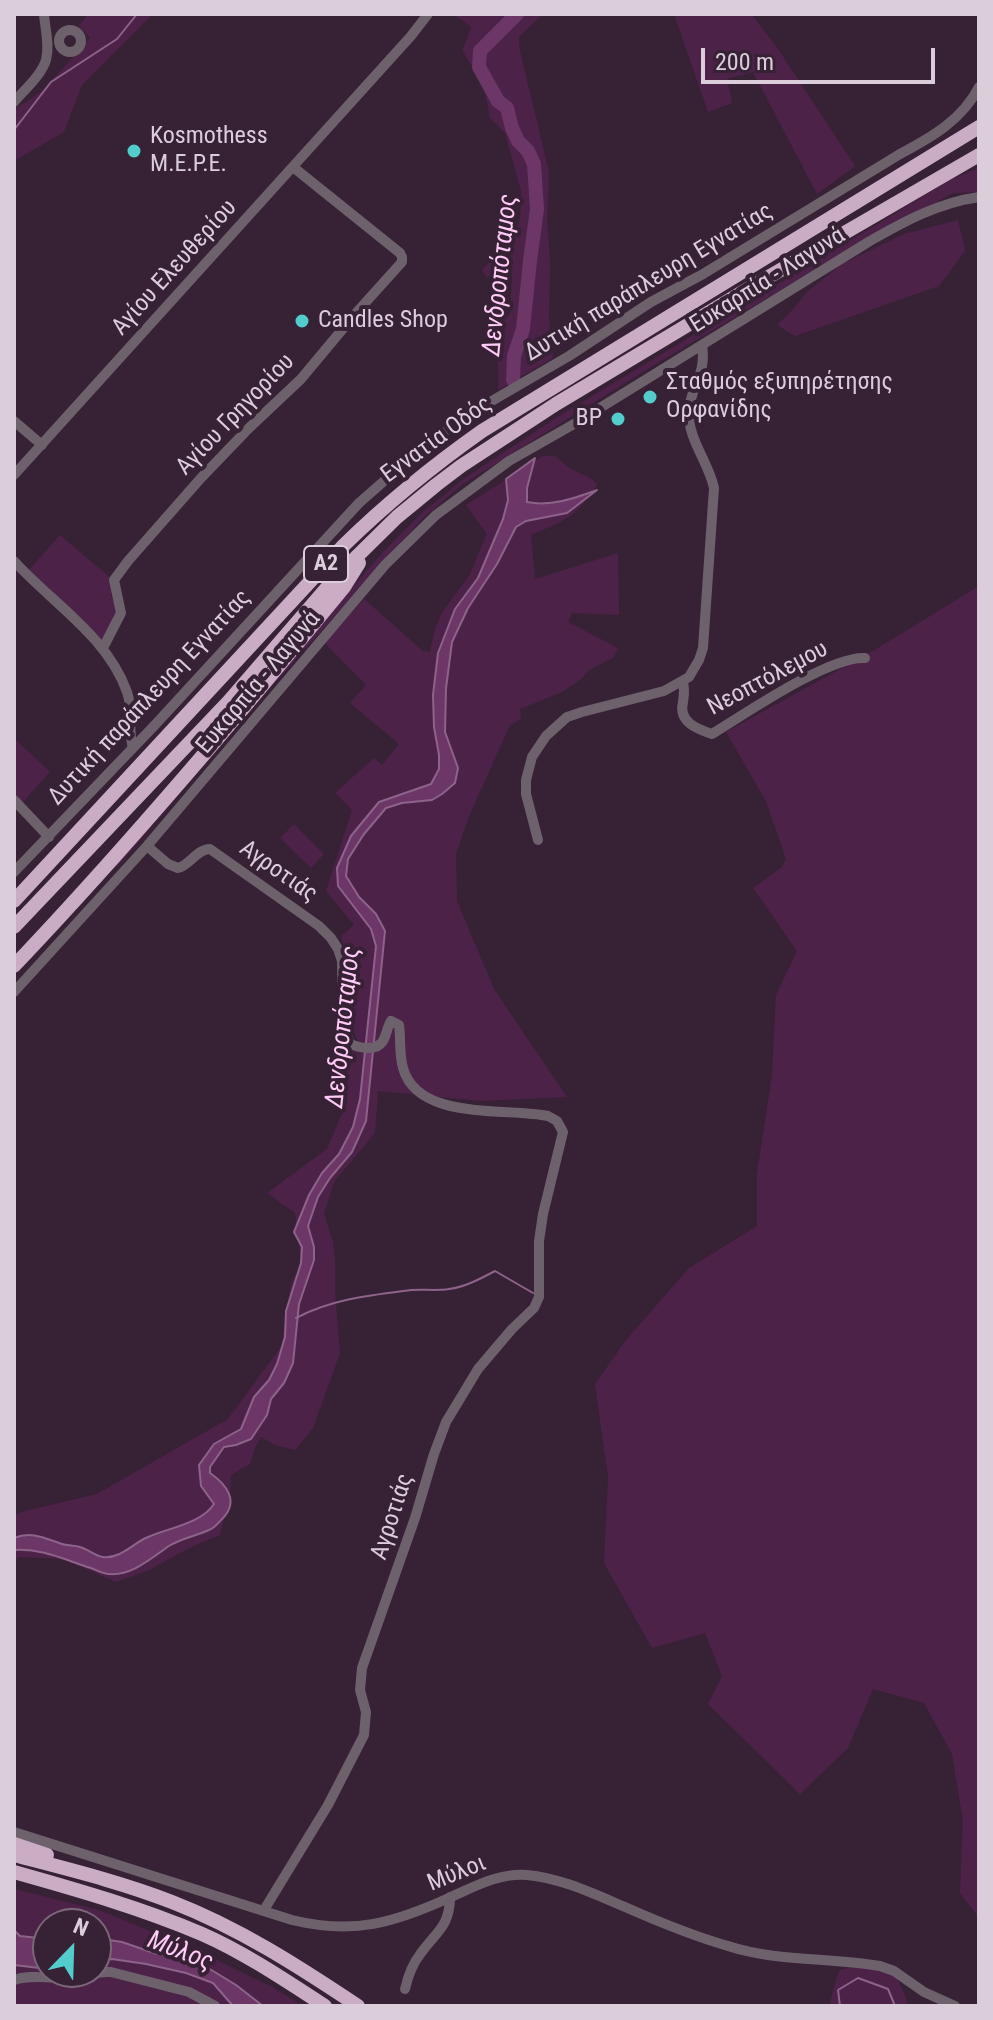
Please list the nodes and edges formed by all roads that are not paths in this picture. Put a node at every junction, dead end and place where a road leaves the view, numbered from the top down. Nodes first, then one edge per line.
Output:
1 (44, 14) edge
2 (428, 14) edge
3 (979, 87) edge
4 (14, 102) edge
5 (977, 127) edge
6 (979, 155) edge
7 (979, 163) edge
8 (293, 167) junction
9 (937, 180) junction
10 (979, 197) edge
11 (702, 345) junction
12 (14, 421) edge
13 (42, 445) junction
14 (14, 475) edge
15 (375, 539) junction
16 (14, 561) edge
17 (103, 648) junction
18 (865, 658) dead end
19 (683, 682) junction
20 (133, 748) junction
21 (14, 800) edge
22 (49, 837) junction
23 (538, 840) dead end
24 (147, 846) junction
25 (14, 872) edge
26 (14, 901) edge
27 (14, 927) edge
28 (14, 966) edge
29 (14, 992) edge
30 (14, 1832) edge
31 (14, 1844) edge
32 (14, 1855) edge
33 (14, 1872) edge
34 (91, 1876) junction
35 (450, 1897) junction
36 (264, 1910) junction
37 (14, 1980) edge
38 (405, 1989) dead end
39 (215, 2006) edge
40 (325, 2006) edge
41 (358, 2006) edge
42 (955, 2006) edge

1 - 4 street
2 - 8 street, Αγίου Ελευθερίου
3 - 20 street, Δυτική παράπλευρη Εγνατίας
5 - 26 highway, Εγνατία Οδός / Α2
6 - 9 highway, Εγνατία Οδός / Α2
7 - 9 highway
8 - 13 street, Αγίου Ελευθερίου
8 - 17 street, Αγίου Γρηγορίου
9 - 15 highway, Εγνατία Οδός / Α2
10 - 11 street, Ευκαρπία - Λαγυνά
11 - 19 street
11 - 24 street, Ευκαρπία - Λαγυνά
12 - 13 street
13 - 14 street, Αγίου Ελευθερίου
15 - 27 highway, Εγνατία Οδός / Α2
15 - 28 highway
16 - 17 street
17 - 20 street
18 - 19 street, Νεοπτόλεμου
19 - 23 street
20 - 22 street, Δυτική παράπλευρη Εγνατίας
21 - 22 street
22 - 25 street, Δυτική παράπλευρη Εγνατίας
24 - 29 street, Ευκαρπία - Λαγυνά
24 - 36 street, Αγροτιάς
30 - 36 street, Μύλοι
31 - 34 highway
32 - 34 highway
33 - 40 highway
34 - 41 highway
35 - 36 street, Μύλοι
35 - 38 street
35 - 42 street, Μύλοι
37 - 39 street

